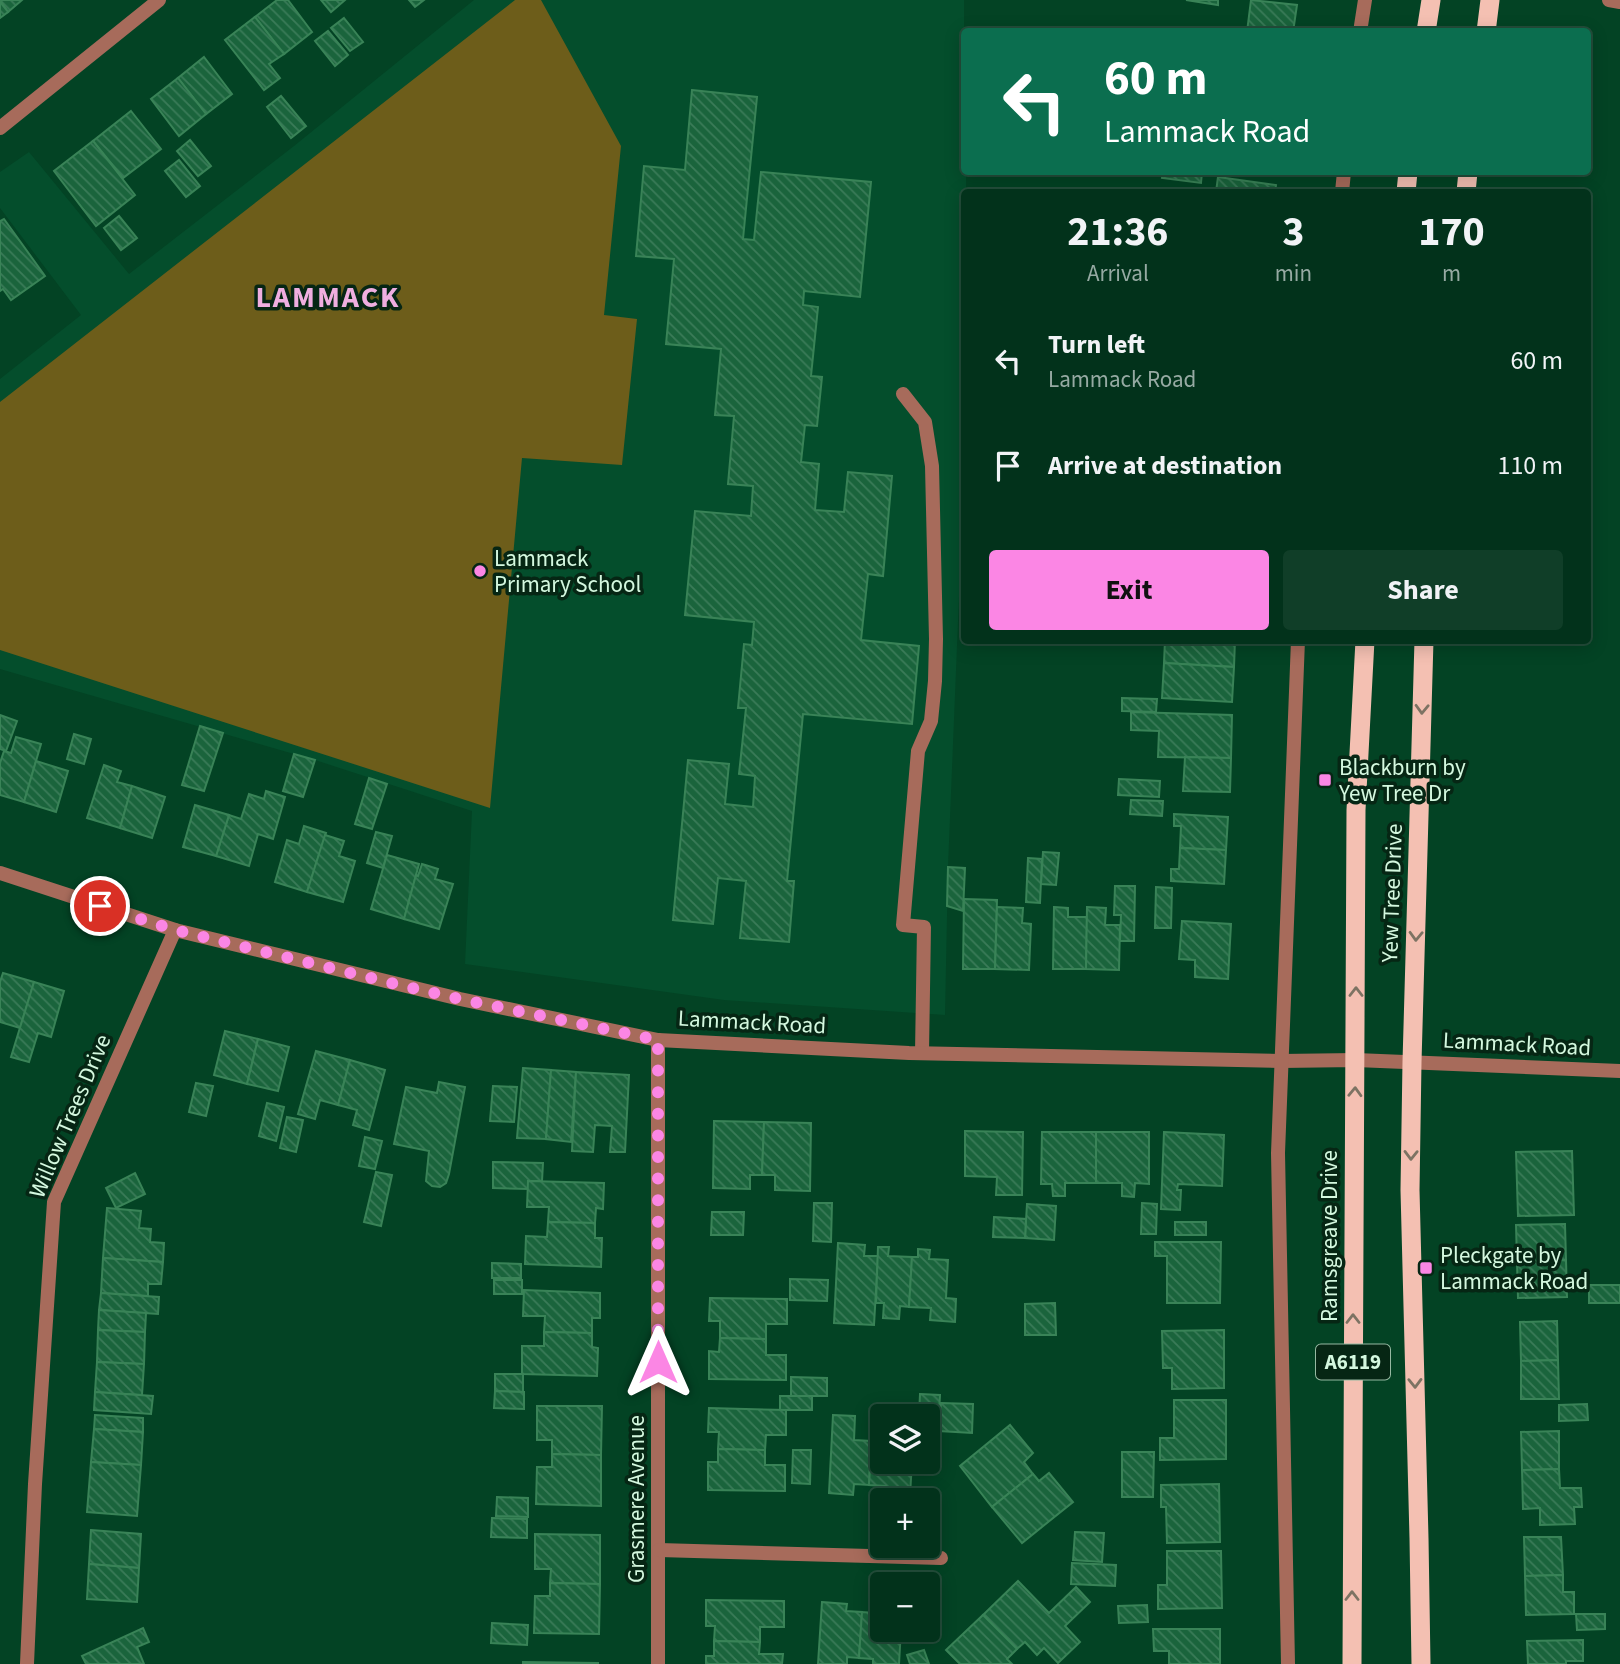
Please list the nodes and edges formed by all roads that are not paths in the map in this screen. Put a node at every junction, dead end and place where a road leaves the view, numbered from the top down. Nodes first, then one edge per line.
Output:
1 (159, 0) edge
2 (1365, 0) edge
3 (1431, 0) edge
4 (1490, 0) edge
5 (1609, 0) edge
6 (1620, 2) edge
7 (1361, 28) edge
8 (1427, 28) edge
9 (1486, 28) edge
10 (0, 128) edge
11 (903, 394) dead end
12 (1298, 644) edge
13 (1365, 644) edge
14 (1424, 644) edge
15 (0, 873) edge
16 (175, 930) junction
17 (658, 1040) junction
18 (922, 1053) junction
19 (1356, 1060) junction
20 (1281, 1061) junction
21 (1412, 1062) junction
22 (1620, 1072) edge
23 (659, 1550) junction
24 (941, 1558) dead end
25 (27, 1664) edge
26 (658, 1664) edge
27 (1288, 1664) edge
28 (1352, 1664) edge
29 (1421, 1664) edge

1 - 10 street
2 - 7 street
3 - 8 highway
4 - 9 highway
5 - 6 street
11 - 18 street
12 - 20 street
19 -> 13 highway, Yew Tree Drive / A6119
14 -> 21 highway, Yew Tree Drive / A6119
15 - 16 street, Lammack Road
16 - 17 street, Lammack Road
16 - 25 street, Willow Trees Drive
17 - 18 street, Lammack Road
17 - 23 street, Grasmere Avenue
18 - 20 street, Lammack Road
19 - 20 street, Lammack Road
19 - 21 street, Lammack Road
28 -> 19 highway, Ramsgreave Drive / A6119
20 - 27 street
21 - 22 street, Lammack Road
21 -> 29 highway, A6119
23 - 24 street
23 - 26 street, Grasmere Avenue

